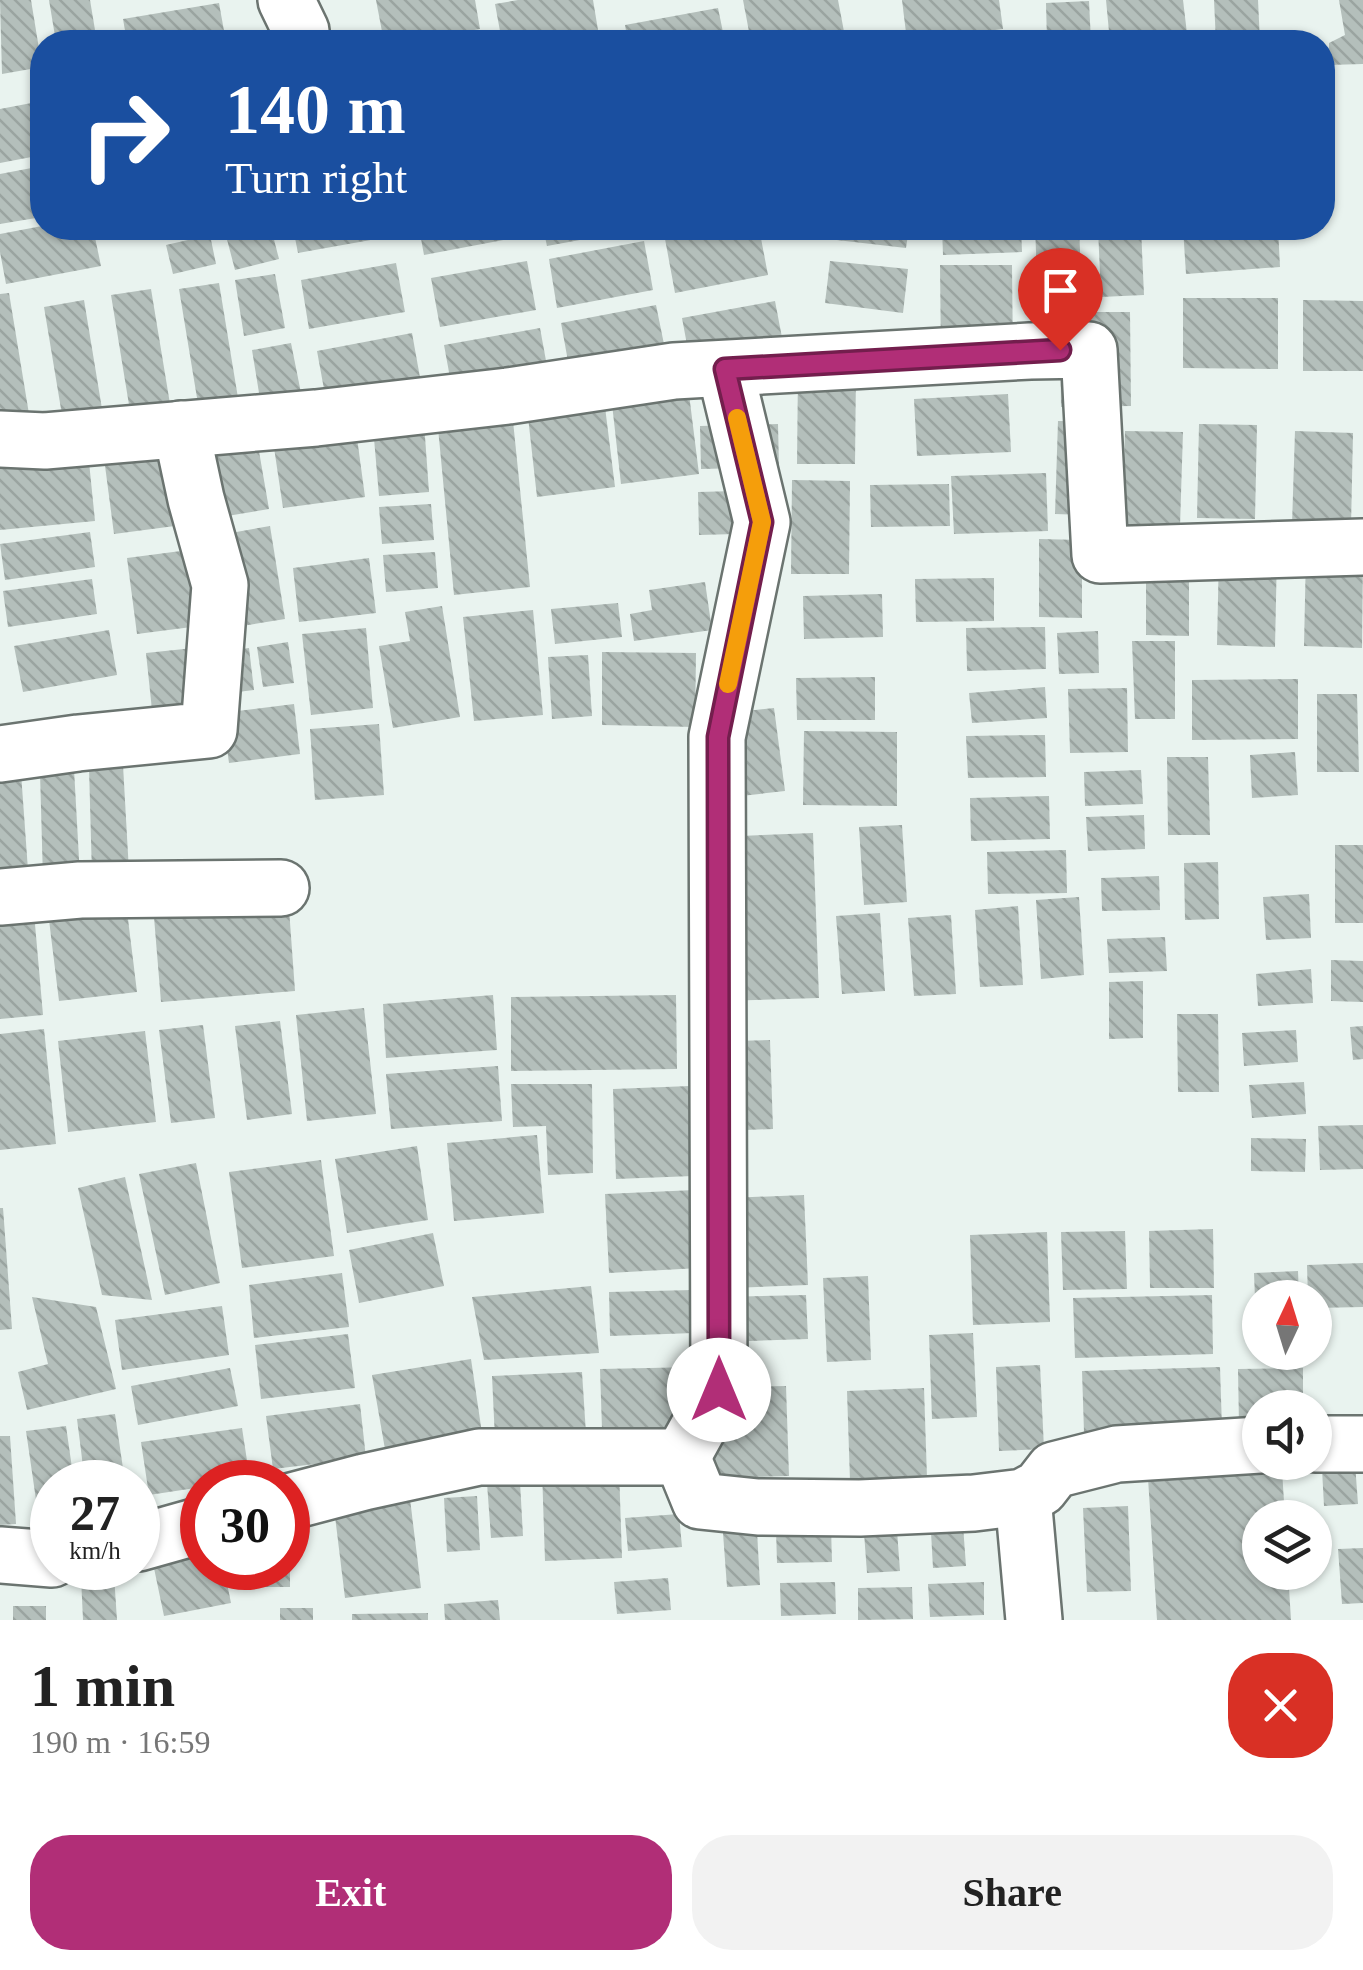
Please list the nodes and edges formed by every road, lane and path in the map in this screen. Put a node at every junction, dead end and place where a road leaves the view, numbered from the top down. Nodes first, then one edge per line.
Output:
1 (725, 369) junction
2 (182, 429) junction
3 (0, 439) edge
4 (1363, 547) edge
5 (0, 754) edge
6 (281, 888) dead end
7 (0, 896) edge
8 (1332, 1444) edge
9 (1363, 1444) edge
10 (1242, 1446) edge
11 (682, 1457) junction
12 (310, 1496) edge
13 (1023, 1497) junction
14 (0, 1555) edge
15 (30, 1557) edge
16 (1034, 1620) edge

1 - 2 street
1 - 4 street
1 - 11 street
2 - 3 street
2 - 5 street
6 - 7 street
8 - 9 street
10 - 13 street
11 - 12 street
11 - 13 street
13 - 16 street
14 - 15 street

